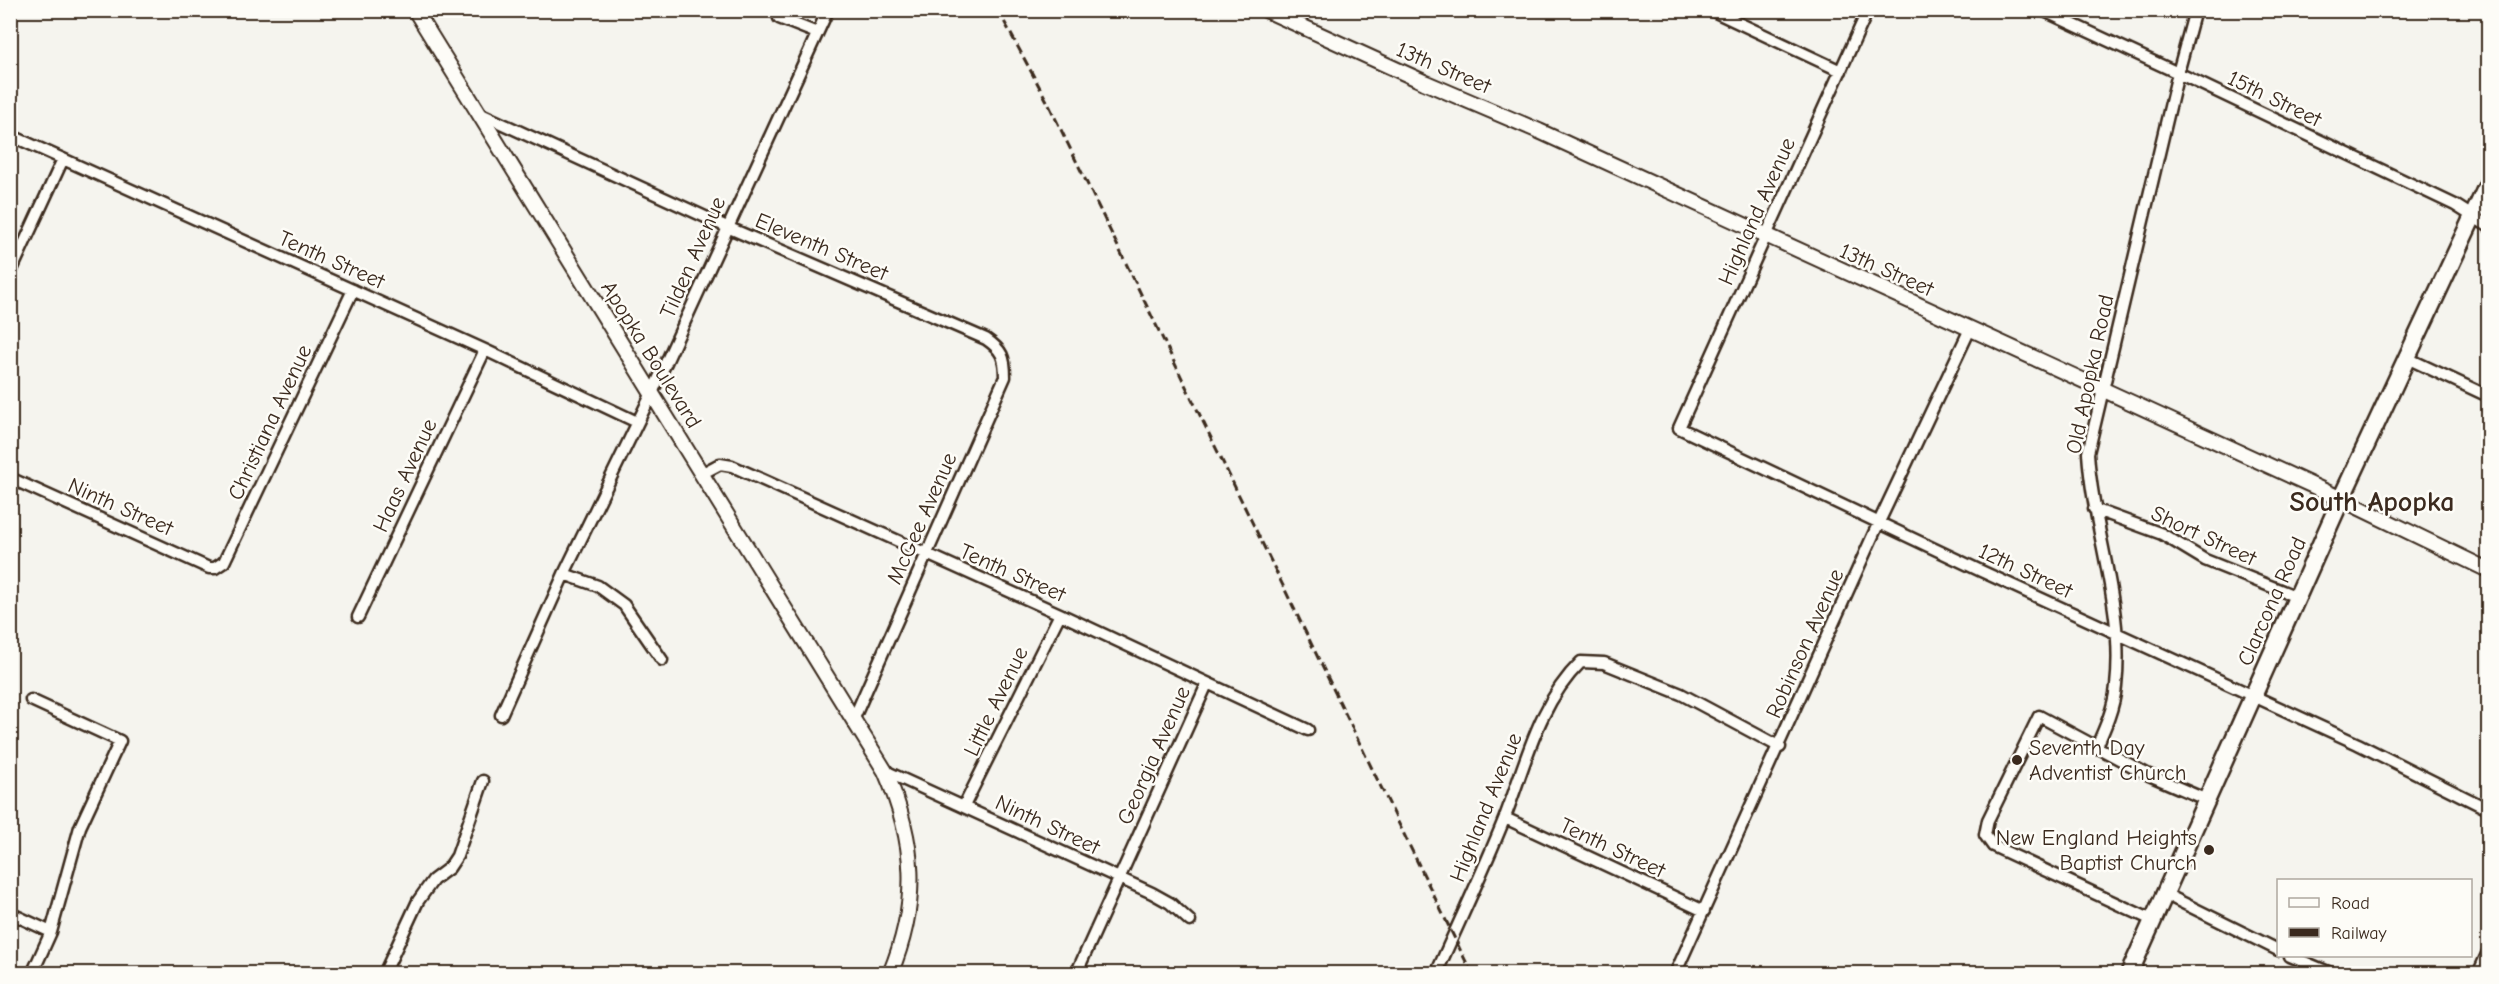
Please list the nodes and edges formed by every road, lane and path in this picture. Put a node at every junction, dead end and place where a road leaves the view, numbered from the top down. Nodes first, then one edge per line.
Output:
1 (415, 10) edge
2 (828, 10) edge
3 (1266, 10) edge
4 (1711, 10) edge
5 (1868, 10) edge
6 (2042, 10) edge
7 (2195, 10) edge
8 (779, 18) dead end
9 (818, 33) junction
10 (1841, 71) junction
11 (2178, 73) junction
12 (479, 114) junction
13 (10, 135) edge
14 (63, 159) junction
15 (2488, 184) edge
16 (2473, 217) junction
17 (727, 226) junction
18 (2488, 226) edge
19 (1766, 237) junction
20 (10, 274) edge
21 (353, 290) junction
22 (1970, 330) junction
23 (986, 339) joint
24 (485, 350) junction
25 (2407, 358) junction
26 (2104, 390) junction
27 (652, 393) junction
28 (2488, 396) edge
29 (637, 422) junction
30 (1679, 428) joint
31 (701, 474) junction
32 (10, 478) edge
33 (2341, 499) junction
34 (2094, 509) junction
35 (1880, 522) junction
36 (927, 555) junction
37 (215, 568) joint
38 (2488, 570) edge
39 (564, 574) junction
40 (2297, 597) junction
41 (1060, 614) junction
42 (358, 618) dead end
43 (2118, 634) junction
44 (662, 660) dead end
45 (1206, 684) junction
46 (2253, 696) junction
47 (32, 700) dead end
48 (501, 715) dead end
49 (854, 718) junction
50 (1308, 730) dead end
51 (1780, 747) junction
52 (2096, 748) junction
53 (885, 771) junction
54 (483, 781) dead end
55 (2207, 800) junction
56 (964, 806) junction
57 (2488, 809) edge
58 (1505, 818) junction
59 (1119, 879) junction
60 (2164, 894) junction
61 (1704, 911) junction
62 (10, 913) edge
63 (2152, 920) junction
64 (1190, 921) dead end
65 (51, 932) junction
66 (2277, 950) edge
67 (2488, 952) edge
68 (2292, 957) edge
69 (32, 974) edge
70 (384, 974) edge
71 (890, 974) edge
72 (1076, 974) edge
73 (1436, 974) edge
74 (1675, 974) edge
75 (2129, 974) edge
76 (2333, 974) edge
77 (2478, 974) edge

1 - 12 street, Apopka Boulevard
2 - 9 street, Tilden Avenue
3 - 19 street, 13th Street
4 - 10 street
5 - 10 street, Highland Avenue
6 - 11 street, 15th Street
7 - 11 street, Old Apopka Road
8 - 9 street
9 - 17 street, Tilden Avenue
10 - 19 street, Highland Avenue
11 - 16 street, 15th Street
11 - 26 street, Old Apopka Road
12 - 17 street, Eleventh Street
12 - 27 street, Apopka Boulevard
13 - 14 street, Tenth Street
14 - 20 street
14 - 21 street, Tenth Street
15 - 16 main road, Clarcona Road
16 - 18 street, 15th Street
16 - 25 main road, Clarcona Road
17 - 23 street, Eleventh Street
17 - 27 street, Tilden Avenue
19 - 22 street, 13th Street
19 - 30 street, Highland Avenue
21 - 24 street, Tenth Street
21 - 37 street, Christiana Avenue
22 - 26 street, 13th Street
22 - 35 street, Robinson Avenue
23 - 36 street, McGee Avenue
24 - 29 street, Tenth Street
24 - 42 street, Haas Avenue
25 - 28 street
25 - 33 main road, Clarcona Road
26 - 33 street, 13th Street
26 - 34 street, Old Apopka Road
27 - 29 street, Tilden Avenue
27 - 31 street, Apopka Boulevard
29 - 39 street, Tilden Avenue
30 - 35 street, 12th Street
31 - 36 street, Tenth Street
31 - 49 street, Apopka Boulevard
32 - 37 street, Ninth Street
33 - 38 street, 13th Street
33 - 40 main road, Clarcona Road
34 - 40 street, Short Street
34 - 43 street, Old Apopka Road
35 - 43 street, 12th Street
35 - 51 street, Robinson Avenue
36 - 41 street, Tenth Street
36 - 49 street, McGee Avenue
39 - 44 street
39 - 48 street, Tilden Avenue
40 - 46 main road, Clarcona Road
41 - 45 street, Tenth Street
41 - 56 street, Little Avenue
43 - 46 street, 12th Street
43 - 52 street, Old Apopka Road
45 - 50 street, Tenth Street
45 - 59 street, Georgia Avenue
46 - 55 main road, Clarcona Road
46 - 57 street, 12th Street
47 - 65 street
49 - 53 street, Apopka Boulevard
51 - 58 street, Highland Avenue
51 - 61 street, Robinson Avenue
52 - 55 street
52 - 63 street
53 - 56 street, Ninth Street
53 - 71 street, Apopka Boulevard
54 - 70 street
55 - 60 main road, Clarcona Road
56 - 59 street, Ninth Street
58 - 61 street, Tenth Street
58 - 73 street, Highland Avenue
59 - 64 street, Ninth Street
59 - 72 street, Georgia Avenue
60 - 63 main road, Clarcona Road
60 - 66 street
61 - 74 street, Robinson Avenue
62 - 65 street
63 - 75 main road, Clarcona Road
65 - 69 street
67 - 77 street
68 - 76 street

